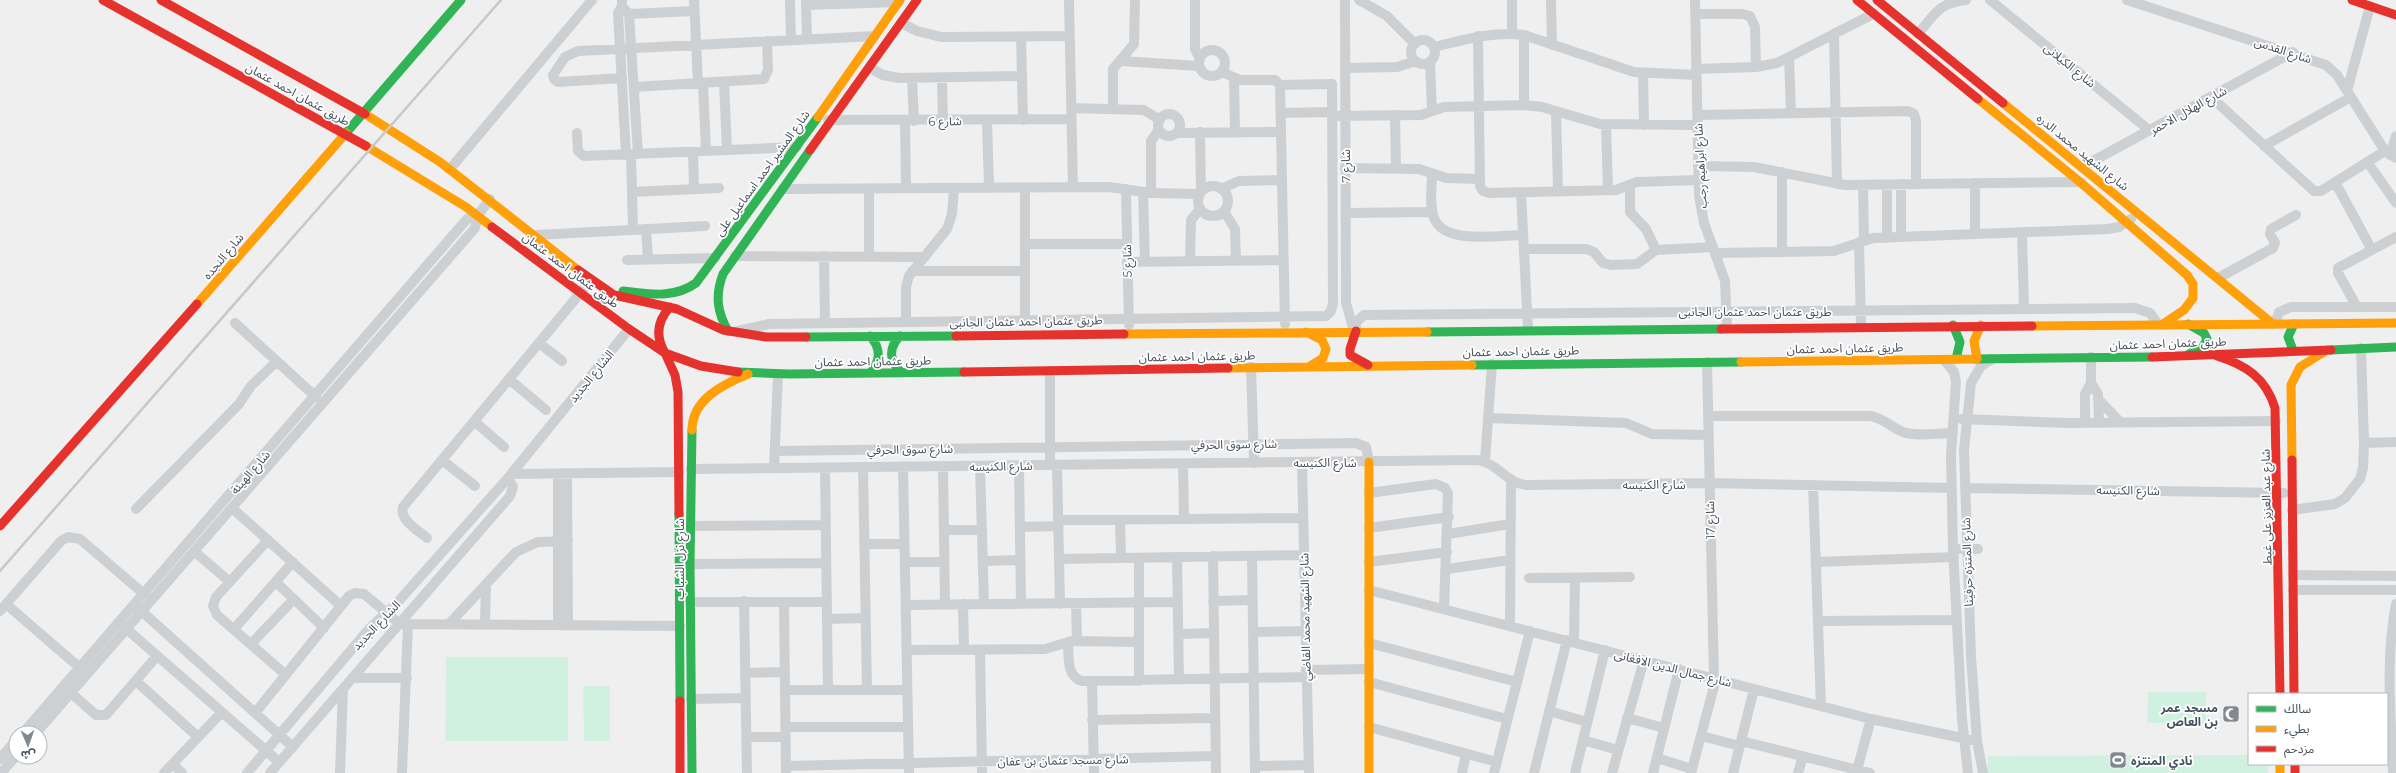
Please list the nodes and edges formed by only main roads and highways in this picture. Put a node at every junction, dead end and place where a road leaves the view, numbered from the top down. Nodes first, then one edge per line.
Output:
1 (103, 0) edge
2 (161, 0) edge
3 (461, 0) edge
4 (917, 0) edge
5 (1857, 0) edge
6 (1877, 0) edge
7 (2352, 0) edge
8 (899, 1) edge
9 (2396, 15) edge
10 (361, 114) junction
11 (344, 133) junction
12 (440, 162) junction
13 (466, 207) junction
14 (606, 291) junction
15 (670, 307) junction
16 (2396, 323) edge
17 (2160, 324) junction
18 (2188, 324) junction
19 (2274, 324) junction
20 (2294, 324) junction
21 (1953, 325) junction
22 (1982, 325) junction
23 (731, 331) junction
24 (1355, 331) junction
25 (1306, 332) junction
26 (870, 336) junction
27 (900, 336) junction
28 (2396, 347) edge
29 (2331, 349) junction
30 (2293, 350) junction
31 (665, 353) junction
32 (2213, 355) junction
33 (2186, 356) junction
34 (1956, 359) junction
35 (1977, 359) junction
36 (1370, 365) junction
37 (1310, 366) junction
38 (870, 373) junction
39 (902, 373) junction
40 (748, 374) junction
41 (1369, 462) road end
42 (0, 526) edge
43 (2280, 693) edge
44 (2294, 693) edge
45 (680, 733) junction
46 (692, 733) junction
47 (680, 773) edge
48 (692, 773) edge
49 (1370, 773) edge

1 - 11 main road, طريق عثمان احمد عثمان
2 - 10 main road, طريق عثمان احمد عثمان
3 - 10 main road, شارع النجده
4 - 23 main road
5 - 17 main road, شارع الشهيد محمد الدره
6 - 19 main road, شارع الشهيد محمد الدره
7 - 9 main road
8 - 14 main road, شارع المشير احمد اسماعيل على
10 - 11 main road, شارع النجده
10 - 12 main road, طريق عثمان احمد عثمان
11 - 13 main road, طريق عثمان احمد عثمان
11 - 42 main road, شارع النجده
12 - 13 main road
12 - 14 main road, طريق عثمان احمد عثمان
13 - 31 main road, طريق عثمان احمد عثمان
14 - 15 main road, طريق عثمان احمد عثمان
15 - 23 main road, طريق عثمان احمد عثمان
15 - 31 main road, شارع نزل الشباب
16 - 20 main road, طريق عثمان احمد عثمان
17 - 18 main road, طريق عثمان احمد عثمان
17 - 22 main road, طريق عثمان احمد عثمان
18 - 19 main road, طريق عثمان احمد عثمان
18 - 33 main road
19 - 20 main road, طريق عثمان احمد عثمان
20 - 30 main road
21 - 22 main road, طريق عثمان احمد عثمان
21 - 24 main road, طريق عثمان احمد عثمان
21 - 34 main road
22 - 35 main road
23 - 26 main road, طريق عثمان احمد عثمان
24 - 25 main road, طريق عثمان احمد عثمان
24 - 36 main road
25 - 27 main road, طريق عثمان احمد عثمان
25 - 37 main road
26 - 27 main road, طريق عثمان احمد عثمان
26 - 38 main road
27 - 39 main road
28 - 29 main road, طريق عثمان احمد عثمان
29 - 30 main road, طريق عثمان احمد عثمان
29 - 44 main road
30 - 32 main road, طريق عثمان احمد عثمان
31 - 40 main road, طريق عثمان احمد عثمان
31 - 45 main road, شارع نزل الشباب
32 - 33 main road, طريق عثمان احمد عثمان
32 - 43 main road, شارع عبد العزيز على غيط
33 - 35 main road, طريق عثمان احمد عثمان
34 - 35 main road, طريق عثمان احمد عثمان
34 - 36 main road, طريق عثمان احمد عثمان
36 - 37 main road, طريق عثمان احمد عثمان
37 - 39 main road, طريق عثمان احمد عثمان
38 - 39 main road, طريق عثمان احمد عثمان
38 - 40 main road, طريق عثمان احمد عثمان
40 - 46 main road, شارع نزل الشباب
41 - 49 main road, شارع سوق الحرفي
45 - 46 main road
45 - 47 main road, شارع نزل الشباب
46 - 48 main road, شارع نزل الشباب

